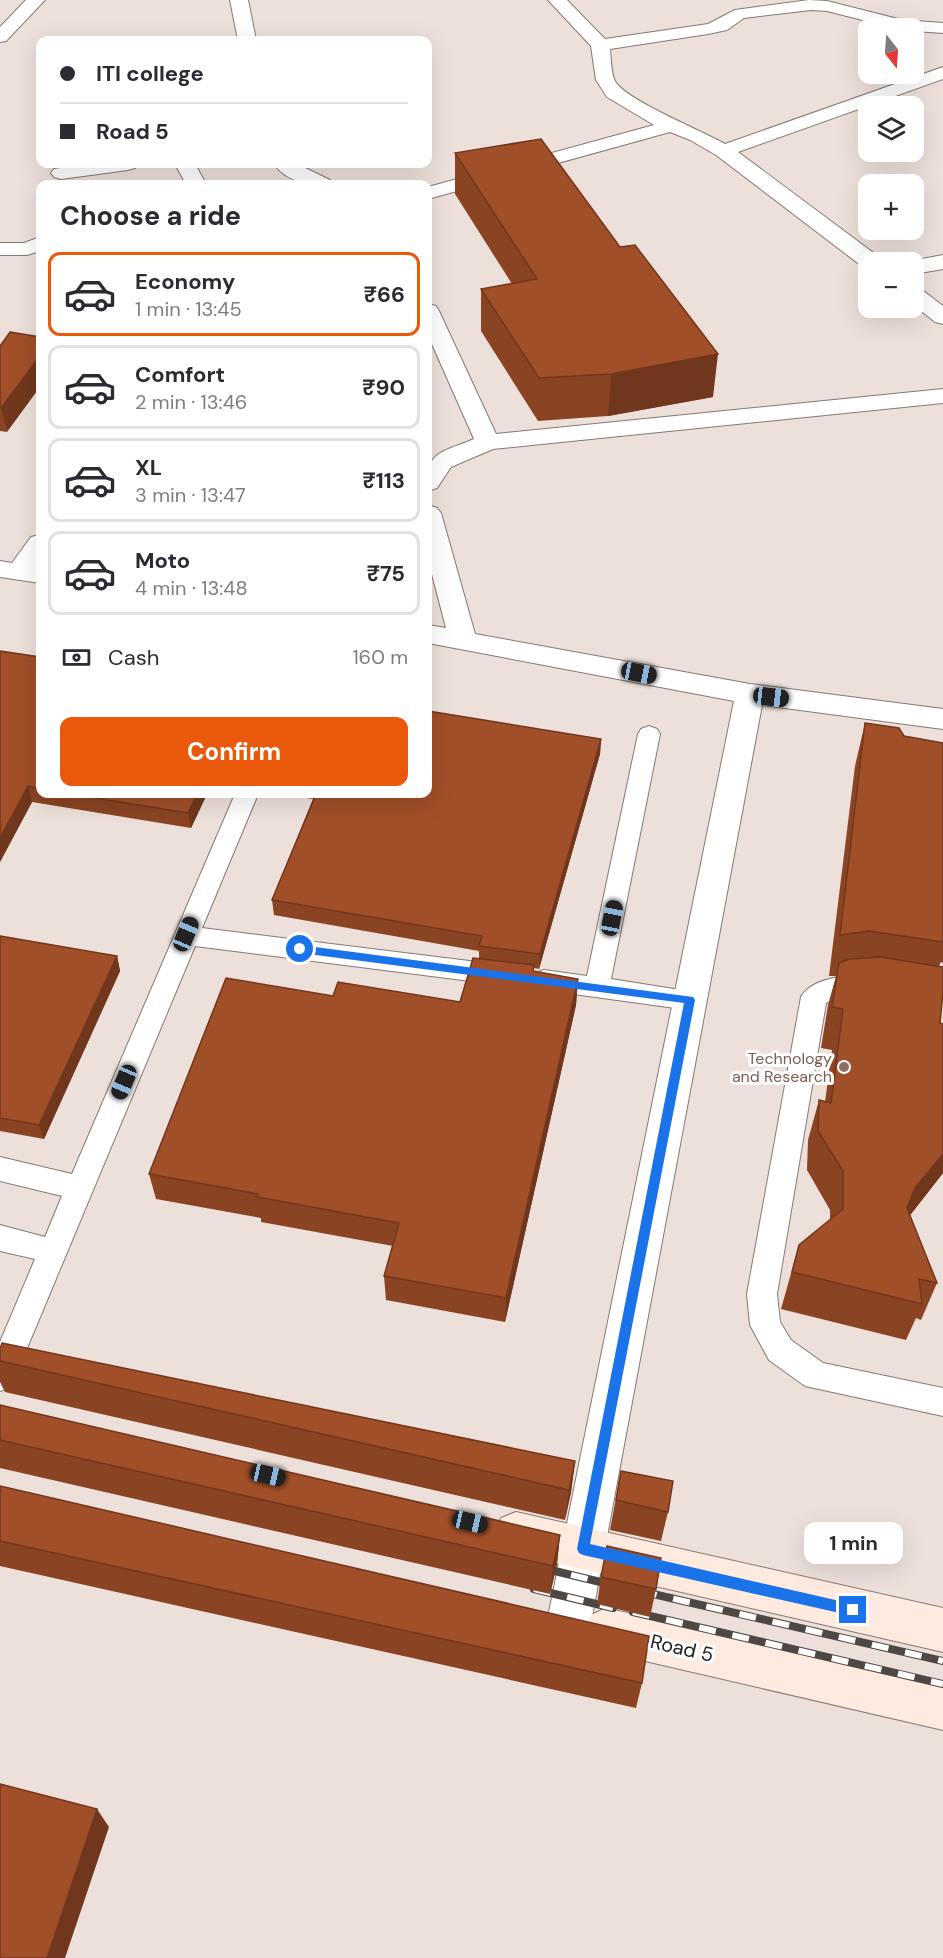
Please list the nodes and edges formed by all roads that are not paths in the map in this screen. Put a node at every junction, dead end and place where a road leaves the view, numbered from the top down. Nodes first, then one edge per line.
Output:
1 (36, 0) edge
2 (239, 0) edge
3 (557, 0) edge
4 (943, 28) edge
5 (246, 36) edge
6 (0, 37) edge
7 (600, 45) junction
8 (943, 73) edge
9 (672, 126) junction
10 (723, 151) junction
11 (98, 168) edge
12 (290, 168) edge
13 (61, 173) dead end
14 (314, 180) edge
15 (432, 192) edge
16 (36, 245) edge
17 (0, 249) edge
18 (858, 252) edge
19 (943, 262) edge
20 (924, 265) edge
21 (924, 303) edge
22 (943, 317) edge
23 (434, 341) edge
24 (943, 396) edge
25 (488, 442) junction
26 (432, 477) edge
27 (432, 527) edge
28 (36, 549) edge
29 (20, 572) edge
30 (432, 635) edge
31 (463, 639) junction
32 (750, 694) junction
33 (943, 718) edge
34 (649, 734) dead end
35 (244, 798) edge
36 (186, 934) junction
37 (597, 987) junction
38 (897, 992) edge
39 (690, 1000) junction
40 (0, 1169) edge
41 (79, 1188) junction
42 (0, 1238) edge
43 (52, 1251) junction
44 (0, 1377) edge
45 (943, 1402) edge
46 (479, 1524) edge
47 (583, 1549) junction
48 (943, 1630) edge
49 (943, 1708) edge

1 - 6 street
2 - 5 street
3 - 7 street
4 - 7 street
7 - 9 street
8 - 10 street
9 - 10 street
9 - 15 street
10 - 18 street
11 - 13 street
12 - 14 street
16 - 17 street
19 - 20 street
21 - 22 street
23 - 25 street
24 - 25 street
25 - 26 street
27 - 31 street
28 - 29 street
30 - 31 street
31 - 32 street
32 - 33 street
32 - 39 street
34 - 37 lane
35 - 36 lane
36 - 37 lane
36 - 41 lane
37 - 39 lane
38 - 45 lane
39 - 47 street
40 - 41 lane
41 - 43 lane
42 - 43 lane
43 - 44 lane
46 - 47 street
47 - 48 street
47 - 49 street, Road 5

